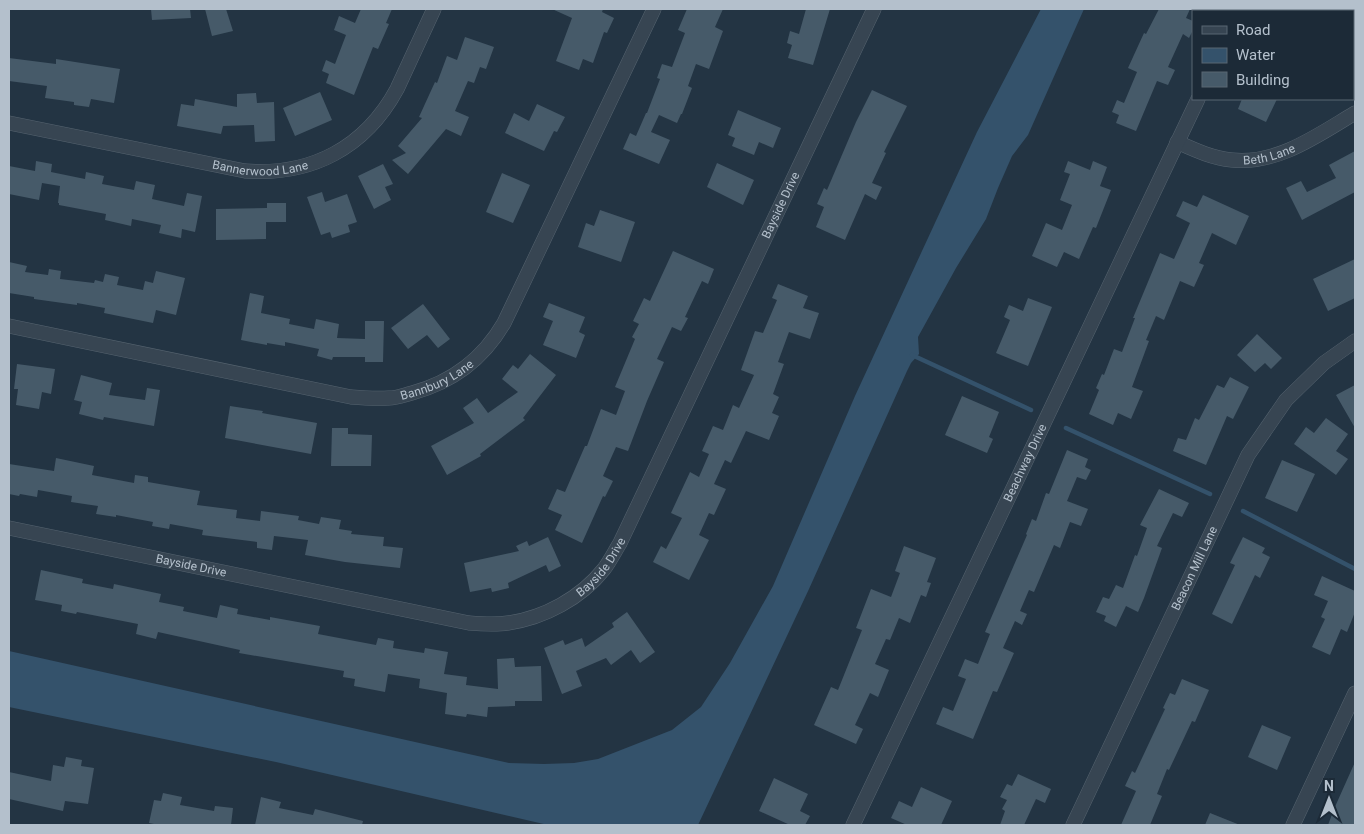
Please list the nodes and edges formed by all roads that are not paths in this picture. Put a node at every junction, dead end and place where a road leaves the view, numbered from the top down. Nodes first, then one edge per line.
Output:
1 (434, 9) edge
2 (654, 9) edge
3 (874, 9) edge
4 (1198, 100) edge
5 (1355, 113) edge
6 (9, 123) edge
7 (1177, 142) junction
8 (9, 326) edge
9 (1355, 341) edge
10 (9, 528) edge
11 (1355, 693) edge
12 (853, 825) edge
13 (1073, 825) edge
14 (1293, 825) edge

1 - 6 street, Bannerwood Lane
2 - 8 street, Bannbury Lane
3 - 10 street, Bayside Drive
4 - 7 street, Beachway Drive
5 - 7 street, Beth Lane
7 - 12 street, Beachway Drive
9 - 13 street, Beacon Mill Lane
11 - 14 street

